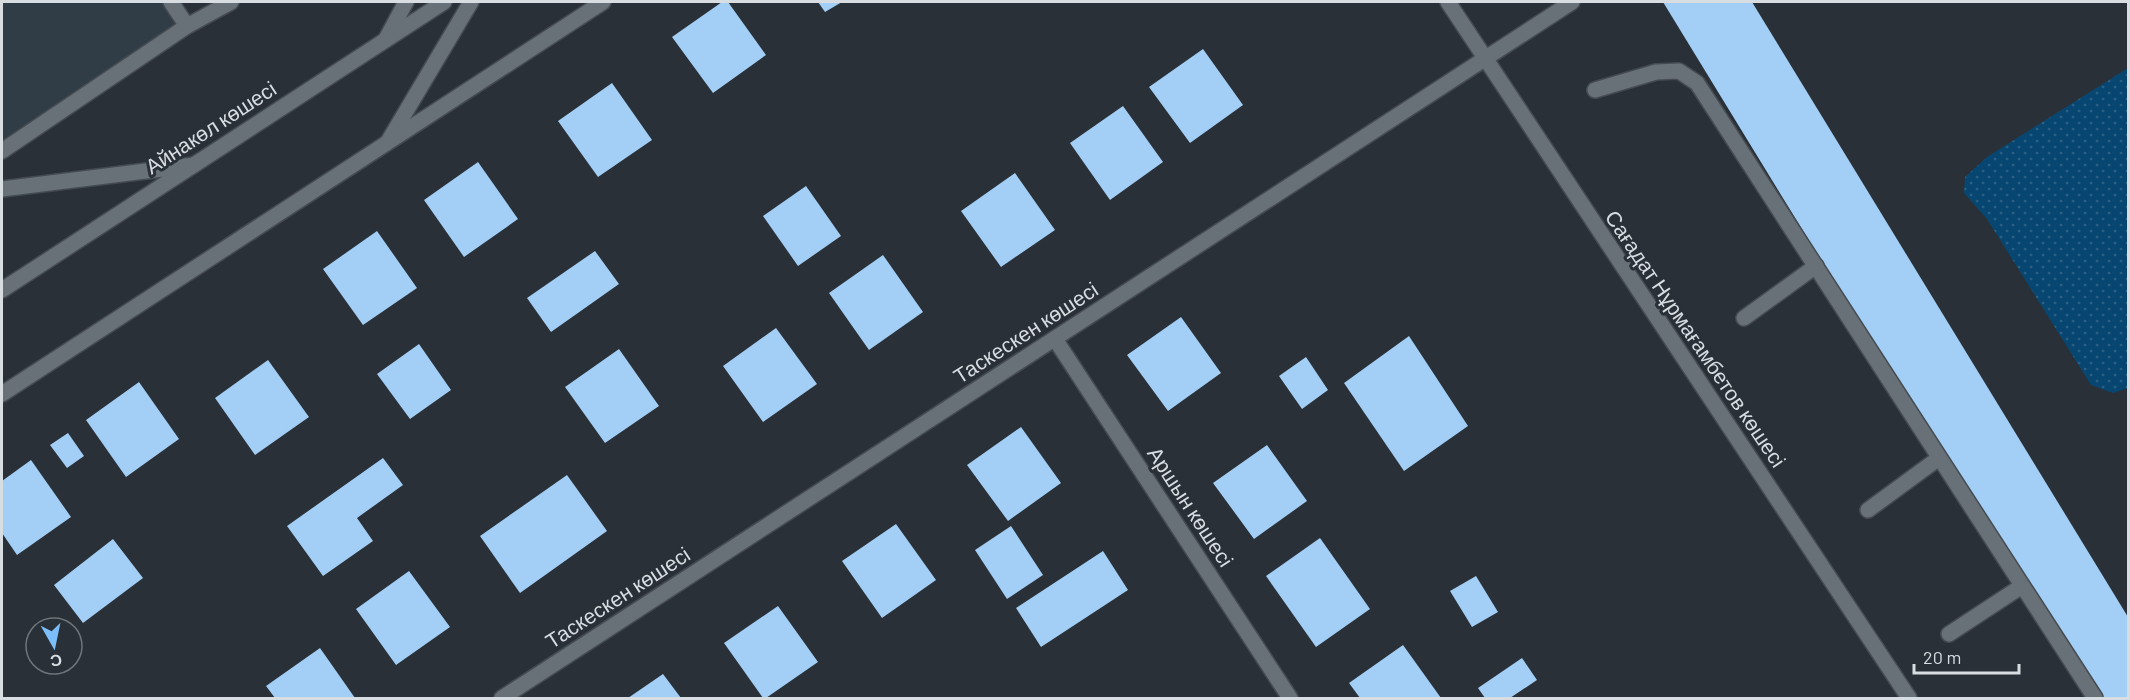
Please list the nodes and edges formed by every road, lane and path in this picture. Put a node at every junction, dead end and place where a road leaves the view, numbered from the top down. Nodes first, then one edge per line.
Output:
1 (171, 2) edge
2 (231, 2) edge
3 (406, 2) edge
4 (444, 2) edge
5 (471, 2) edge
6 (603, 2) edge
7 (1448, 2) edge
8 (1572, 2) edge
9 (188, 26) junction
10 (386, 39) junction
11 (1486, 58) junction
12 (1595, 90) dead end
13 (387, 142) junction
14 (2, 151) edge
15 (194, 165) junction
16 (2, 189) edge
17 (1816, 266) junction
18 (2, 290) edge
19 (1743, 318) dead end
20 (1055, 339) junction
21 (2, 394) edge
22 (1939, 458) junction
23 (1868, 510) dead end
24 (2022, 586) junction
25 (1949, 634) dead end
26 (502, 699) edge
27 (1290, 699) edge
28 (1909, 699) edge
29 (2095, 699) edge

1 - 9 street
2 - 9 street
3 - 10 street
4 - 10 street, Айнакөл көшесі
5 - 13 street
6 - 13 street
7 - 11 street, Сағадат Нұрмағамбетов көшесі
8 - 11 street, Таскескен көшесі
9 - 14 street
10 - 15 street, Айнакөл көшесі
11 - 20 street, Таскескен көшесі
11 - 28 street, Сағадат Нұрмағамбетов көшесі
12 - 17 street
13 - 21 street
15 - 16 street
15 - 18 street, Айнакөл көшесі
17 - 19 street
17 - 22 street
20 - 26 street, Таскескен көшесі
20 - 27 street, Аршын көшесі
22 - 23 street
22 - 24 street
24 - 25 street
24 - 29 street

